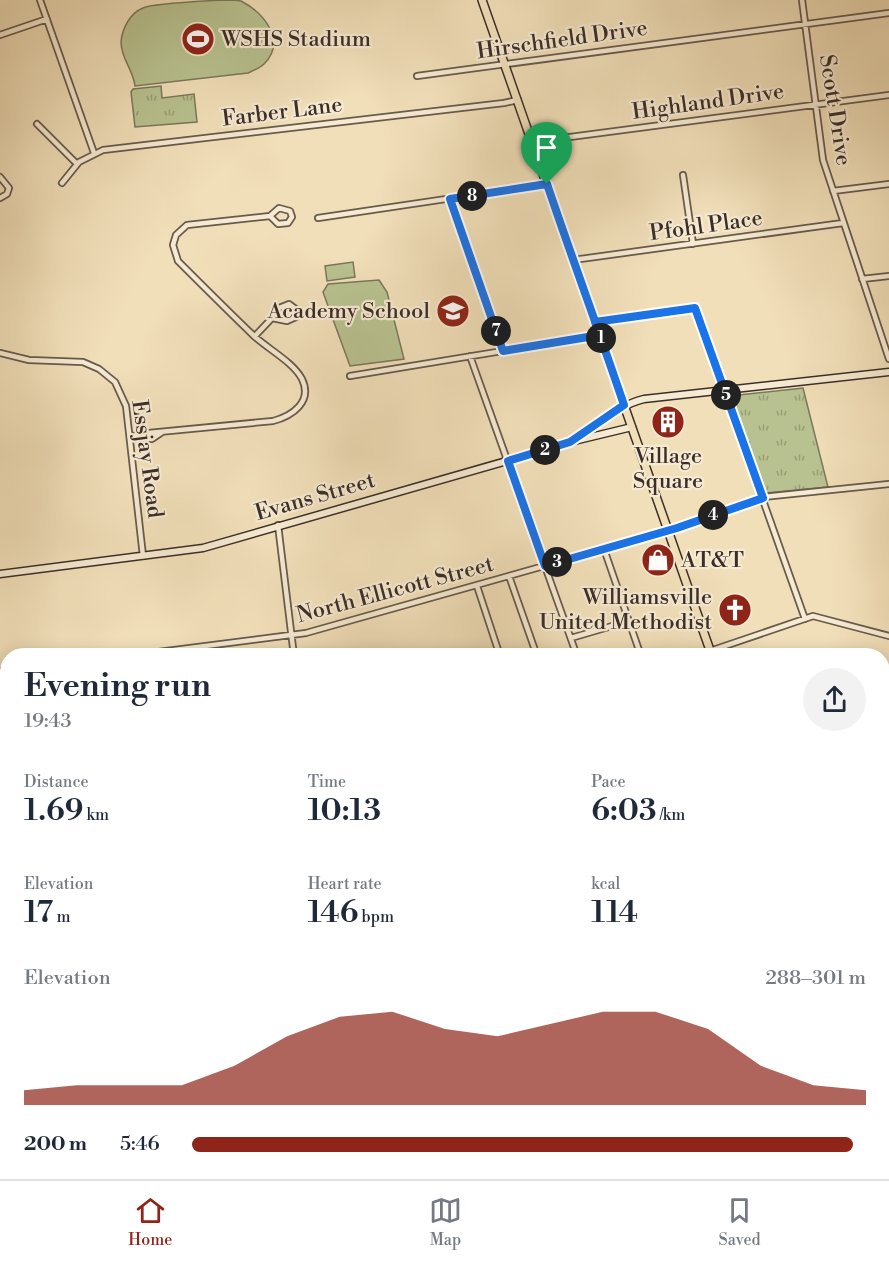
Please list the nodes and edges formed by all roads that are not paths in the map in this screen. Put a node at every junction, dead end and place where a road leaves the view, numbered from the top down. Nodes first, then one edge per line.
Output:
1 (40, 0) edge
2 (482, 0) edge
3 (802, 0) edge
4 (889, 13) edge
5 (47, 19) junction
6 (806, 23) junction
7 (0, 35) edge
8 (504, 64) junction
9 (417, 76) dead end
10 (889, 95) edge
11 (518, 100) junction
12 (816, 105) junction
13 (37, 124) dead end
14 (532, 142) junction
15 (94, 153) junction
16 (77, 164) junction
17 (683, 175) dead end
18 (0, 177) edge
19 (62, 183) dead end
20 (547, 184) junction
21 (889, 184) edge
22 (833, 191) junction
23 (0, 198) edge
24 (450, 199) junction
25 (270, 216) junction
26 (318, 218) dead end
27 (843, 224) junction
28 (693, 244) junction
29 (573, 260) junction
30 (889, 276) edge
31 (862, 279) junction
32 (272, 318) junction
33 (595, 322) junction
34 (600, 335) junction
35 (255, 336) junction
36 (503, 351) junction
37 (0, 353) edge
38 (470, 356) junction
39 (889, 359) edge
40 (889, 372) edge
41 (350, 375) dead end
42 (724, 390) junction
43 (624, 405) junction
44 (632, 427) junction
45 (130, 438) junction
46 (570, 442) junction
47 (508, 461) junction
48 (889, 484) edge
49 (763, 498) junction
50 (278, 525) junction
51 (668, 531) junction
52 (604, 549) junction
53 (143, 556) junction
54 (545, 566) junction
55 (0, 574) edge
56 (509, 576) junction
57 (477, 586) junction
58 (805, 619) junction
59 (629, 621) junction
60 (291, 635) junction
61 (889, 636) edge
62 (571, 639) junction
63 (189, 648) edge
64 (293, 648) edge
65 (497, 648) edge
66 (534, 648) edge
67 (574, 648) edge
68 (638, 648) edge
69 (709, 648) edge
70 (725, 648) edge

1 - 5 street
2 - 8 main road
3 - 6 street, Scott Drive
4 - 6 street, Hirschfield Drive
5 - 7 street
5 - 15 street
6 - 8 street, Hirschfield Drive
6 - 12 street, Scott Drive
8 - 9 street, Hirschfield Drive
8 - 11 main road
10 - 12 street, Highland Drive
11 - 14 main road
11 - 15 street, Farber Lane
12 - 14 street, Highland Drive
12 - 22 street, Scott Drive
13 - 16 street
14 - 20 main road
15 - 16 street, Farber Lane
16 - 19 street, Farber Lane
17 - 28 street
18 - 23 street
20 - 24 street
20 - 29 main road
21 - 22 street
22 - 27 street, Scott Drive
24 - 26 street
24 - 36 street
25 - 25 street
25 - 35 street
27 - 28 street, Pfohl Place
27 - 31 street, Scott Drive
28 - 29 street, Pfohl Place
29 - 33 main road
30 - 31 street
31 - 39 street, Scott Drive
32 - 32 street
32 - 35 street
33 - 34 main road
33 - 42 street
34 - 36 street
34 - 43 main road
35 - 45 street
36 - 38 street
37 - 45 street, Essjay Road
38 - 41 street
38 - 47 street
40 - 42 street
42 - 43 street
42 - 49 street
43 - 44 main road
43 - 46 street, Evans Street
44 - 46 street
44 - 51 main road
45 - 53 street, Essjay Road
46 - 47 street, Evans Street
47 - 50 street, Evans Street
47 - 54 street
48 - 49 street, North Ellicott Street
49 - 51 street, North Ellicott Street
49 - 58 street
50 - 53 street, Evans Street
50 - 60 street
51 - 52 street, North Ellicott Street
51 - 69 main road
52 - 54 street, North Ellicott Street
52 - 59 street
53 - 55 street, Evans Street
54 - 56 street, North Ellicott Street
54 - 62 street
56 - 57 street, North Ellicott Street
56 - 66 street
57 - 60 street, North Ellicott Street
57 - 65 street
58 - 61 street
58 - 70 street
59 - 62 street
59 - 68 street
60 - 63 street, North Ellicott Street
60 - 64 street
62 - 67 street

